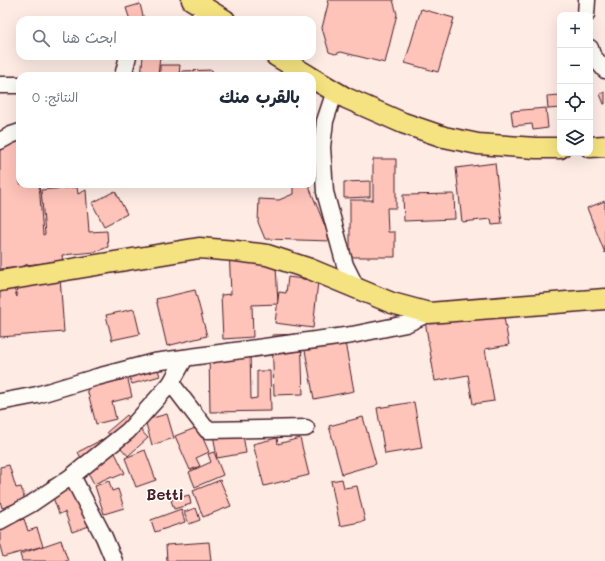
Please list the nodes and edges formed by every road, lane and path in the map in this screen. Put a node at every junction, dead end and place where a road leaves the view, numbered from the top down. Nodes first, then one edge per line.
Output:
1 (192, 0) edge
2 (587, 0) edge
3 (586, 12) edge
4 (219, 16) edge
5 (593, 56) edge
6 (127, 60) edge
7 (283, 60) edge
8 (605, 70) edge
9 (123, 72) edge
10 (302, 72) edge
11 (316, 80) edge
12 (0, 85) edge
13 (16, 85) edge
14 (335, 91) junction
15 (16, 133) edge
16 (0, 141) edge
17 (605, 146) edge
18 (593, 147) edge
19 (557, 148) edge
20 (0, 281) edge
21 (357, 289) junction
22 (605, 299) edge
23 (429, 313) junction
24 (185, 358) junction
25 (172, 383) junction
26 (0, 402) edge
27 (306, 428) dead end
28 (72, 476) junction
29 (0, 521) edge
30 (114, 561) edge

1 - 4 main road
2 - 3 street
5 - 8 street
6 - 9 street
7 - 10 main road
11 - 14 main road
12 - 13 street
14 - 19 main road
14 - 21 street
15 - 16 street
17 - 18 main road
20 - 21 main road
21 - 23 main road
22 - 23 main road
23 - 24 street
24 - 25 street
24 - 26 street
25 - 27 street
25 - 28 street
28 - 29 street
28 - 30 street

